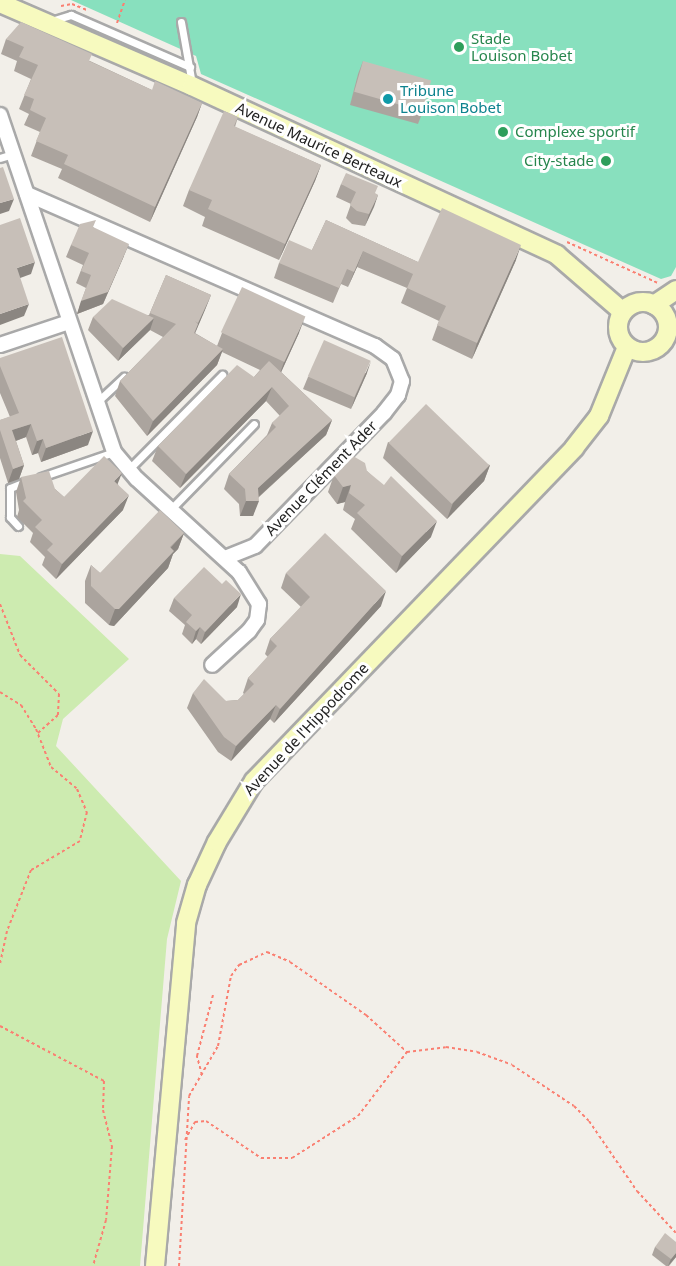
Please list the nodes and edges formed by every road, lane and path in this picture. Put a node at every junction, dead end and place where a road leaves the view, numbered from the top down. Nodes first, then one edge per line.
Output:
1 (125, 0) edge
2 (1, 6) edge
3 (45, 22) junction
4 (181, 22) dead end
5 (117, 23) dead end
6 (190, 67) junction
7 (192, 86) junction
8 (0, 115) edge
9 (7, 156) edge
10 (27, 194) junction
11 (676, 290) edge
12 (654, 305) junction
13 (623, 312) junction
14 (69, 322) junction
15 (671, 338) edge
16 (0, 345) edge
17 (627, 347) junction
18 (135, 366) edge
19 (222, 375) dead end
20 (96, 402) junction
21 (254, 424) dead end
22 (114, 452) junction
23 (128, 470) junction
24 (170, 510) junction
25 (18, 526) dead end
26 (226, 558) junction
27 (0, 604) edge
28 (212, 665) dead end
29 (0, 692) edge
30 (38, 733) junction
31 (0, 964) edge
32 (213, 995) dead end
33 (0, 1026) edge
34 (407, 1052) junction
35 (202, 1075) junction
36 (185, 1140) junction
37 (676, 1233) edge
38 (93, 1266) edge
39 (155, 1266) edge
40 (179, 1266) edge

1 - 5 path
2 - 3 main road, Avenue Maurice Berteaux
3 - 6 lane
3 - 7 main road, Avenue Maurice Berteaux
4 - 6 lane
6 - 7 lane
7 - 13 main road, Avenue Maurice Berteaux
8 - 9 street
9 - 10 street
10 - 14 street
10 - 26 street, Avenue Clément Ader
11 - 12 main road
12 - 13 main road
12 - 15 main road
13 - 17 main road
14 - 16 street
14 - 20 street
15 - 17 main road
17 - 39 main road, Avenue de l'Hippodrome
18 - 20 lane
19 - 23 lane
20 - 22 street
21 - 24 lane
22 - 23 street
22 - 25 lane
23 - 24 street
24 - 26 street
26 - 28 street
27 - 30 path
29 - 30 path
30 - 31 path
32 - 35 path
33 - 38 path
34 - 35 path
34 - 36 path
34 - 37 path
35 - 36 path
36 - 40 path

